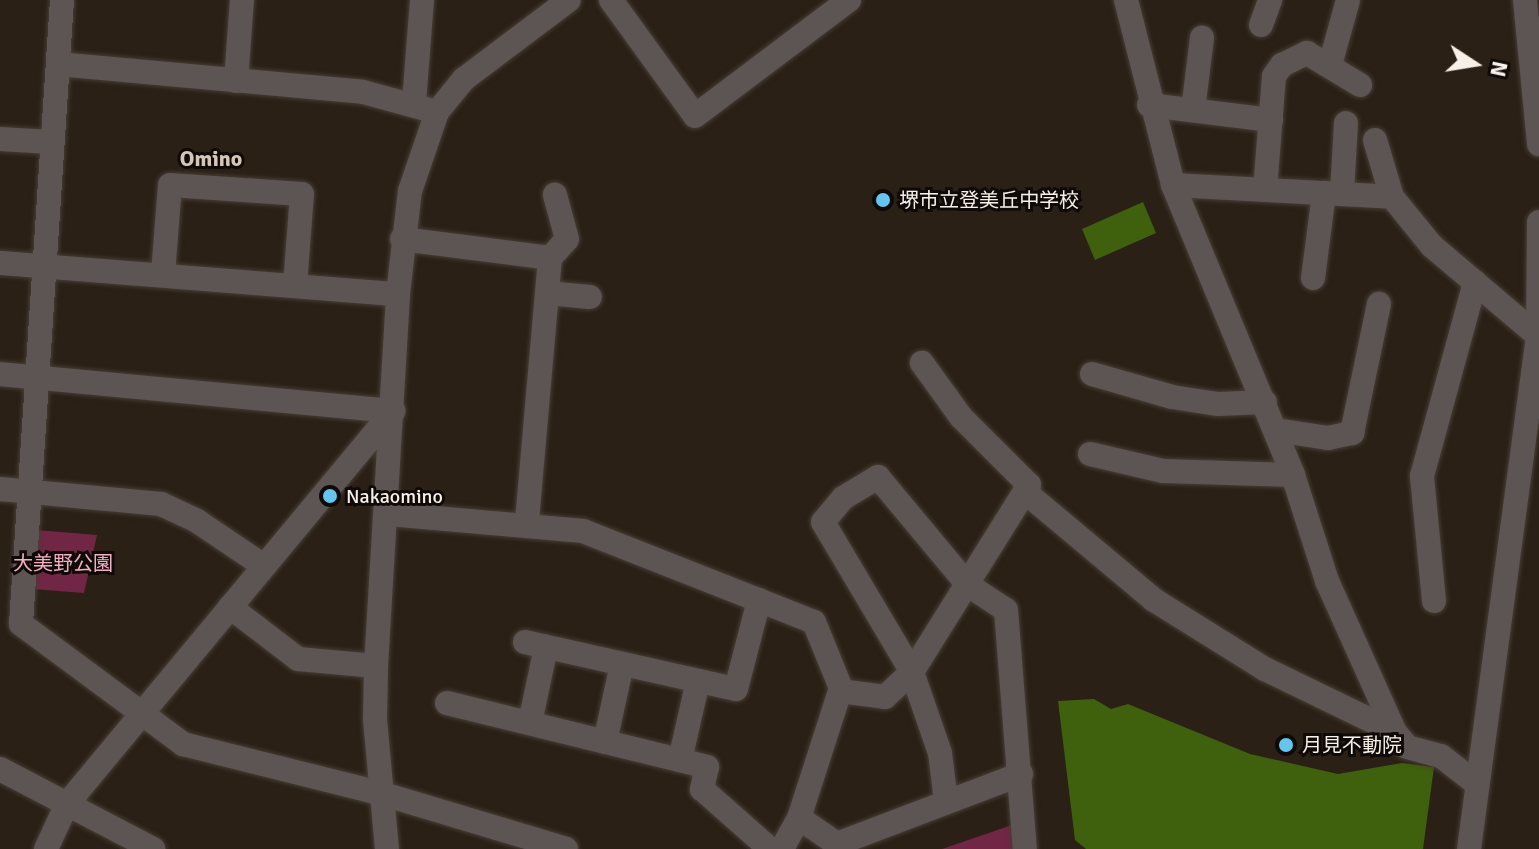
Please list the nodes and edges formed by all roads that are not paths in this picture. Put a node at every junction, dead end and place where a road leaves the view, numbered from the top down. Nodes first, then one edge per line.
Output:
1 (62, 0) edge
2 (242, 0) edge
3 (422, 0) edge
4 (569, 0) edge
5 (611, 0) edge
6 (849, 0) edge
7 (1126, 0) edge
8 (1270, 0) edge
9 (1348, 0) edge
10 (1524, 3) edge
11 (1261, 25) dead end
12 (1202, 38) dead end
13 (58, 64) junction
14 (1330, 65) junction
15 (236, 81) junction
16 (1360, 85) dead end
17 (414, 102) junction
18 (1149, 105) junction
19 (1193, 110) junction
20 (437, 112) junction
21 (1271, 120) junction
22 (1346, 123) dead end
23 (0, 139) edge
24 (1375, 140) dead end
25 (51, 142) junction
26 (1539, 144) edge
27 (1173, 185) junction
28 (1265, 190) junction
29 (1333, 193) junction
30 (555, 195) dead end
31 (1392, 197) junction
32 (1539, 222) edge
33 (402, 239) junction
34 (550, 258) junction
35 (0, 263) edge
36 (45, 267) junction
37 (163, 274) junction
38 (1313, 278) dead end
39 (1475, 282) junction
40 (295, 285) junction
41 (547, 293) junction
42 (398, 294) junction
43 (590, 297) dead end
44 (1379, 304) dead end
45 (1538, 336) edge
46 (922, 363) dead end
47 (0, 374) edge
48 (1092, 374) dead end
49 (37, 376) junction
50 (1265, 402) junction
51 (393, 411) junction
52 (1276, 430) junction
53 (1090, 454) dead end
54 (1293, 475) junction
55 (0, 489) edge
56 (32, 492) junction
57 (1025, 492) junction
58 (389, 514) junction
59 (527, 523) junction
60 (264, 566) junction
61 (968, 585) junction
62 (759, 600) junction
63 (1434, 601) dead end
64 (230, 607) junction
65 (11, 623) edge
66 (622, 664) junction
67 (376, 666) junction
68 (912, 672) junction
69 (698, 681) junction
70 (840, 691) junction
71 (447, 703) dead end
72 (140, 715) junction
73 (530, 723) junction
74 (1395, 732) junction
75 (605, 742) junction
76 (680, 760) junction
77 (0, 769) edge
78 (1021, 774) junction
79 (1477, 784) junction
80 (383, 794) junction
81 (946, 801) junction
82 (67, 804) junction
83 (799, 818) junction
84 (46, 849) edge
85 (153, 849) edge
86 (387, 849) edge
87 (566, 849) edge
88 (770, 849) edge
89 (782, 849) edge
90 (1025, 849) edge
91 (1469, 849) edge

1 - 13 street
2 - 15 street
3 - 17 street
4 - 20 street
5 - 6 street
7 - 18 street
8 - 11 street
9 - 14 street
10 - 26 street
12 - 19 street
13 - 15 street
13 - 25 street
14 - 16 street
14 - 21 street
15 - 17 street
17 - 20 street
18 - 19 street
18 - 27 street
19 - 21 street
20 - 33 street
21 - 28 street
22 - 29 street
23 - 25 street
24 - 31 street
25 - 36 street
27 - 28 street
27 - 50 street
28 - 29 street
29 - 31 street
29 - 38 street
30 - 34 street
31 - 39 street
32 - 45 street
33 - 34 street
33 - 42 street
34 - 41 street
35 - 36 street
36 - 37 street
36 - 49 street
37 - 40 street
37 - 40 street
39 - 45 street
39 - 63 street
40 - 42 street
41 - 43 street
41 - 59 street
42 - 51 street
44 - 52 street
45 - 79 street
46 - 57 street
47 - 49 street
48 - 50 street
49 - 51 street
49 - 56 street
50 - 52 street
51 - 58 street
51 - 60 street
52 - 54 street
53 - 54 street
54 - 74 street
55 - 56 street
56 - 60 street
56 - 65 street
57 - 61 street
57 - 74 street
58 - 59 street
58 - 67 street
59 - 62 street
60 - 64 street
61 - 68 street
61 - 68 street
61 - 78 street
62 - 69 street
62 - 70 street
64 - 67 street
64 - 72 street
65 - 72 street
66 - 69 street
66 - 73 street
66 - 75 street
67 - 80 street
68 - 70 street
68 - 81 street
69 - 76 street
70 - 83 street
71 - 73 street
72 - 80 street
72 - 82 street
73 - 75 street
74 - 79 street
75 - 76 street
76 - 88 street
77 - 82 street
78 - 81 street
78 - 90 street
79 - 91 street
80 - 86 street
80 - 87 street
81 - 83 street
82 - 84 street
82 - 85 street
83 - 89 street

